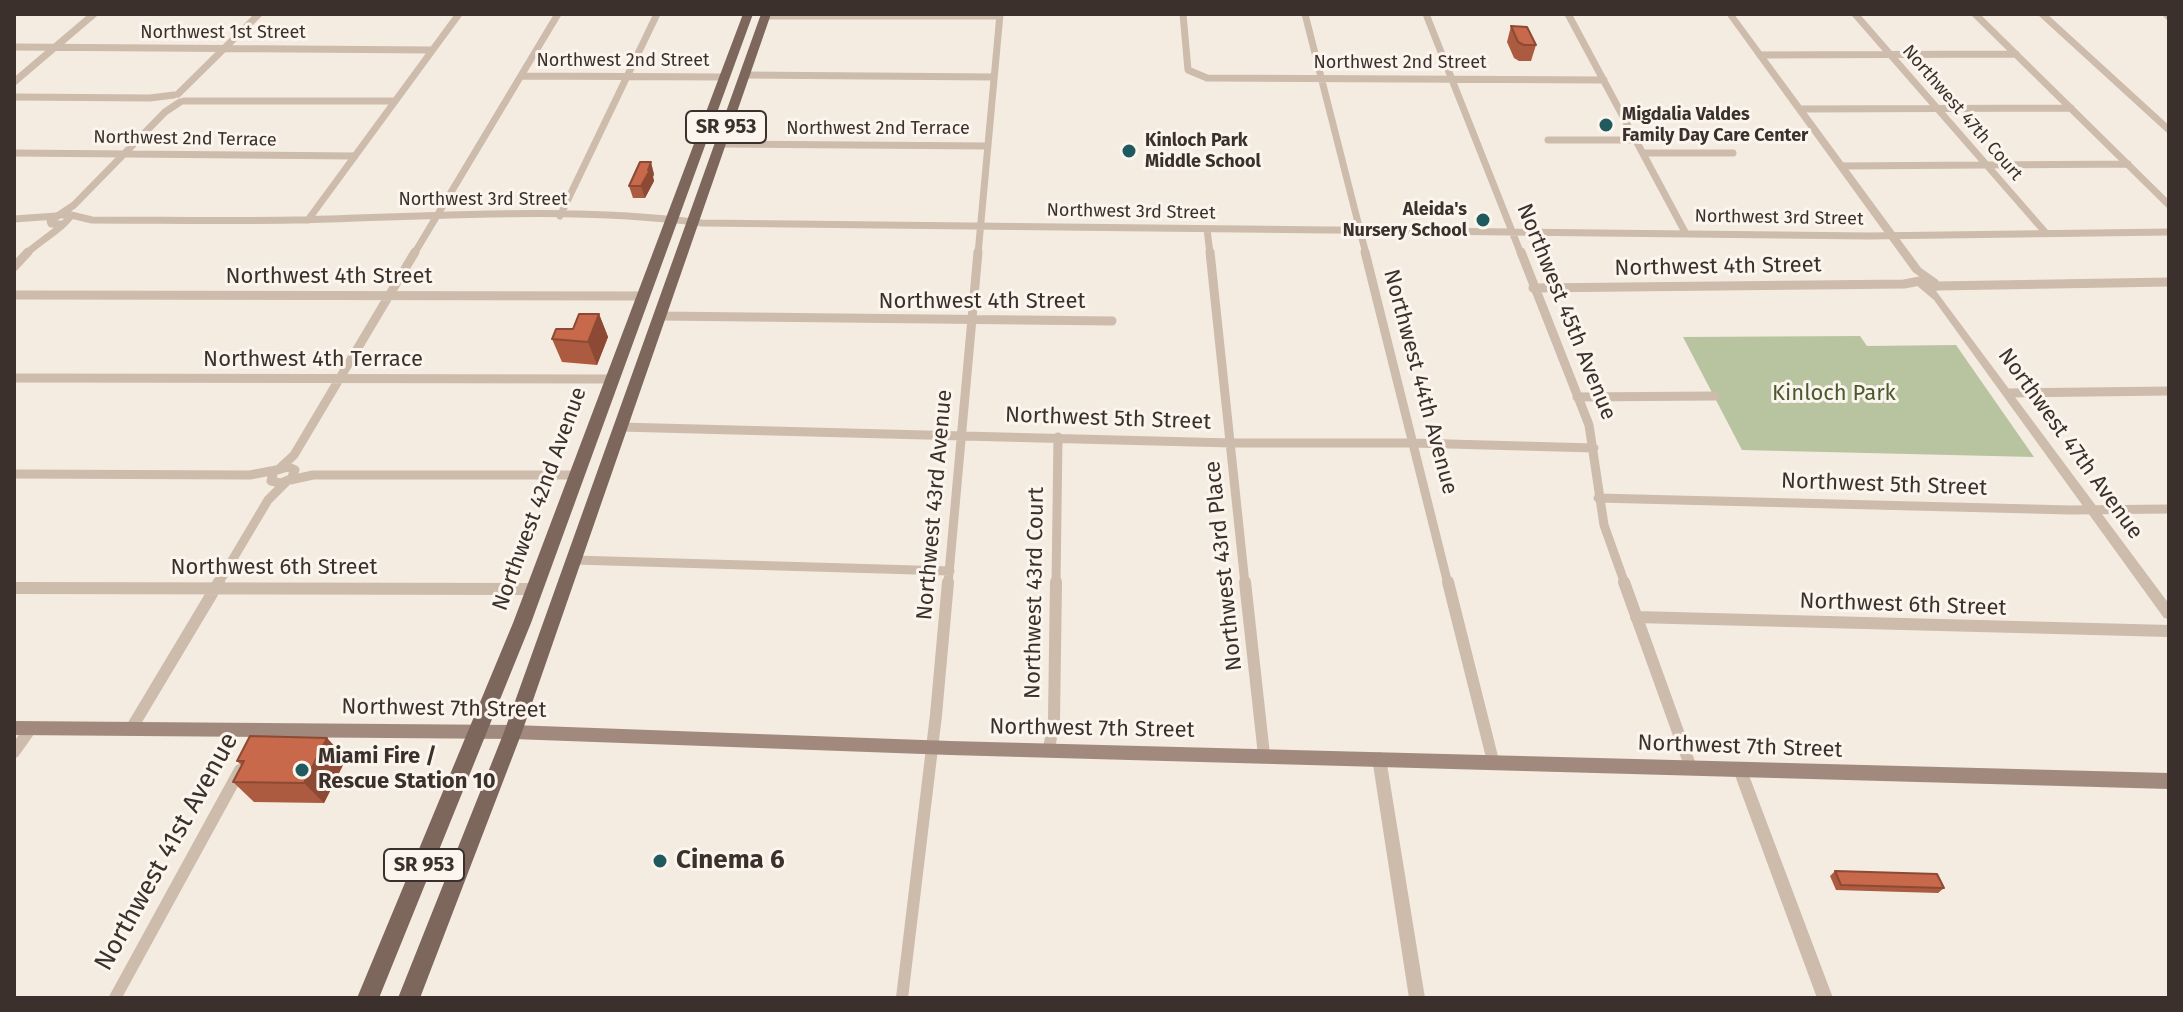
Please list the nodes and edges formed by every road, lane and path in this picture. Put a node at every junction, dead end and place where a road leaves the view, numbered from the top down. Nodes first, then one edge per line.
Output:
1 (94, 14) edge
2 (259, 14) edge
3 (459, 14) edge
4 (558, 14) edge
5 (657, 14) edge
6 (748, 14) edge
7 (1183, 14) edge
8 (1305, 14) edge
9 (1426, 14) edge
10 (1568, 14) edge
11 (1730, 14) edge
12 (1855, 14) edge
13 (1975, 14) edge
14 (2042, 14) edge
15 (765, 15) edge
16 (1000, 15) edge
17 (14, 47) edge
18 (54, 47) junction
19 (226, 49) junction
20 (432, 50) junction
21 (1890, 54) junction
22 (2016, 54) junction
23 (1760, 55) junction
24 (730, 62) junction
25 (744, 75) junction
26 (522, 76) junction
27 (627, 76) junction
28 (725, 77) junction
29 (994, 77) junction
30 (1320, 78) junction
31 (1451, 79) junction
32 (1604, 80) junction
33 (14, 82) edge
34 (182, 96) junction
35 (14, 97) edge
36 (150, 98) junction
37 (395, 101) junction
38 (167, 102) junction
39 (1937, 108) junction
40 (2071, 108) junction
41 (1800, 109) junction
42 (165, 112) junction
43 (2169, 130) edge
44 (1548, 140) dead end
45 (1637, 140) junction
46 (720, 144) junction
47 (988, 146) junction
48 (14, 153) edge
49 (1644, 153) junction
50 (1733, 153) dead end
51 (123, 155) junction
52 (355, 156) junction
53 (2128, 164) junction
54 (1986, 165) junction
55 (1841, 166) junction
56 (2169, 205) edge
57 (438, 216) junction
58 (560, 216) junction
59 (14, 219) edge
60 (60, 219) junction
61 (672, 219) junction
62 (308, 220) junction
63 (692, 222) junction
64 (980, 226) junction
65 (1207, 229) junction
66 (1358, 230) junction
67 (1510, 232) junction
68 (1685, 232) junction
69 (2045, 232) junction
70 (2169, 232) edge
71 (1892, 235) junction
72 (14, 267) edge
73 (2169, 282) edge
74 (1928, 284) junction
75 (1533, 288) junction
76 (14, 295) edge
77 (390, 295) junction
78 (643, 296) junction
79 (660, 316) junction
80 (972, 321) junction
81 (1112, 321) dead end
82 (14, 378) edge
83 (340, 378) junction
84 (610, 387) junction
85 (2169, 391) edge
86 (2008, 393) junction
87 (1715, 396) dead end
88 (1577, 397) junction
89 (620, 427) junction
90 (962, 435) junction
91 (1058, 437) junction
92 (1231, 443) junction
93 (1413, 443) junction
94 (1594, 448) junction
95 (294, 455) junction
96 (278, 469) junction
97 (14, 474) edge
98 (250, 475) junction
99 (291, 475) junction
100 (576, 475) junction
101 (271, 481) junction
102 (1598, 498) junction
103 (268, 500) junction
104 (2169, 509) edge
105 (2093, 510) junction
106 (591, 511) junction
107 (574, 560) junction
108 (950, 571) junction
109 (14, 588) edge
110 (216, 588) junction
111 (535, 589) junction
112 (2169, 614) edge
113 (1636, 617) junction
114 (2169, 631) edge
115 (22, 728) edge
116 (131, 729) junction
117 (480, 731) junction
118 (513, 732) junction
119 (932, 747) junction
120 (1049, 749) junction
121 (14, 752) edge
122 (1264, 755) junction
123 (246, 758) edge
124 (1379, 758) junction
125 (1493, 761) junction
126 (1691, 768) junction
127 (1740, 770) junction
128 (2169, 781) edge
129 (115, 998) edge
130 (368, 998) edge
131 (409, 998) edge
132 (902, 998) edge
133 (1417, 998) edge
134 (1825, 998) edge

1 - 18 street
2 - 19 street
3 - 20 street
4 - 26 street
5 - 27 street
6 - 24 main road, Northwest 42nd Avenue / SR 953
7 - 30 street, Northwest 2nd Street
8 - 30 street, Northwest 44th Avenue
9 - 31 street, Northwest 45th Avenue
10 - 32 street
11 - 23 street, Northwest 47th Avenue
12 - 21 street, Northwest 47th Court
13 - 22 street
14 - 43 street
15 - 16 street
15 - 25 main road, SR 953
16 - 29 street, Northwest 43rd Avenue
17 - 18 street, Northwest 1st Street
18 - 19 street, Northwest 1st Street
18 - 33 street
19 - 20 street, Northwest 1st Street
19 - 34 street
20 - 37 street
21 - 22 street
21 - 23 street
21 - 39 street, Northwest 47th Court
22 - 40 street
23 - 41 street, Northwest 47th Avenue
24 - 25 main road
24 - 28 main road, Northwest 42nd Avenue / SR 953
25 - 29 street
25 - 46 main road, SR 953
26 - 27 street, Northwest 2nd Street
26 - 57 street
27 - 28 street, Northwest 2nd Street
27 - 58 street
28 - 61 main road, Northwest 42nd Avenue / SR 953
29 - 47 street, Northwest 43rd Avenue
30 - 31 street, Northwest 2nd Street
30 - 66 street, Northwest 44th Avenue
31 - 32 street, Northwest 2nd Street
31 - 67 street, Northwest 45th Avenue
32 - 45 street
34 - 36 street
34 - 37 street
34 - 38 street
34 - 42 street
35 - 36 street
36 - 38 street
37 - 52 street
38 - 42 street
39 - 40 street
39 - 41 street
39 - 54 street, Northwest 47th Court
40 - 53 street
41 - 55 street, Northwest 47th Avenue
42 - 51 street
44 - 45 street
45 - 49 street
46 - 47 street, Northwest 2nd Terrace
46 - 63 main road, SR 953
47 - 64 street, Northwest 43rd Avenue
48 - 51 street, Northwest 2nd Terrace
49 - 50 street
49 - 68 street
51 - 52 street, Northwest 2nd Terrace
51 - 60 street
52 - 62 street
53 - 54 street
53 - 56 street
54 - 55 street
54 - 69 street, Northwest 47th Court
55 - 71 street, Northwest 47th Avenue
57 - 58 street, Northwest 3rd Street
57 - 62 street, Northwest 3rd Street
57 - 77 street
58 - 61 street, Northwest 3rd Street
59 - 60 street, Northwest 3rd Street
60 - 62 street, Northwest 3rd Street
60 - 72 street
61 - 63 street, Northwest 3rd Street
61 - 78 main road, Northwest 42nd Avenue / SR 953
63 - 64 street, Northwest 3rd Street
63 - 79 main road, SR 953
64 - 65 street, Northwest 3rd Street
64 - 80 street, Northwest 43rd Avenue
65 - 66 street, Northwest 3rd Street
65 - 92 street, Northwest 43rd Place
66 - 67 street, Northwest 3rd Street
66 - 93 street, Northwest 44th Avenue
67 - 68 street, Northwest 3rd Street
67 - 75 street, Northwest 45th Avenue
68 - 71 street, Northwest 3rd Street
69 - 70 street, Northwest 3rd Street
69 - 71 street, Northwest 3rd Street
71 - 74 street, Northwest 47th Avenue
73 - 74 street, Northwest 4th Street
74 - 75 street, Northwest 4th Street
74 - 86 street, Northwest 47th Avenue
75 - 88 street, Northwest 45th Avenue
76 - 77 street, Northwest 4th Street
77 - 78 street, Northwest 4th Street
77 - 83 street
78 - 84 main road, Northwest 42nd Avenue / SR 953
79 - 80 street, Northwest 4th Street
79 - 89 main road, SR 953
80 - 81 street, Northwest 4th Street
80 - 90 street, Northwest 43rd Avenue
82 - 83 street, Northwest 4th Terrace
83 - 84 street, Northwest 4th Terrace
83 - 95 street
84 - 89 main road
84 - 100 main road, Northwest 42nd Avenue / SR 953
85 - 86 street
86 - 105 street, Northwest 47th Avenue
87 - 88 street
88 - 94 street, Northwest 45th Avenue
89 - 90 street, Northwest 5th Street
89 - 106 main road, SR 953
90 - 91 street, Northwest 5th Street
90 - 108 street, Northwest 43rd Avenue
91 - 92 street, Northwest 5th Street
91 - 120 street, Northwest 43rd Court
92 - 93 street, Northwest 5th Street
92 - 122 street, Northwest 43rd Place
93 - 94 street, Northwest 5th Street
93 - 125 street, Northwest 44th Avenue
94 - 102 street, Northwest 45th Avenue
95 - 96 street
95 - 99 street
96 - 98 street
96 - 99 street
96 - 101 street
97 - 98 street
98 - 101 street
99 - 100 street
99 - 101 street
99 - 103 street
100 - 106 main road
100 - 111 main road, Northwest 42nd Avenue / SR 953
101 - 103 street
102 - 105 street, Northwest 5th Street
102 - 113 street, Northwest 45th Avenue
103 - 110 street
104 - 105 street, Northwest 5th Street
105 - 112 street, Northwest 47th Avenue
106 - 107 main road, SR 953
107 - 108 street
107 - 118 main road, SR 953
108 - 119 street, Northwest 43rd Avenue
109 - 110 street, Northwest 6th Street
110 - 111 street, Northwest 6th Street
110 - 116 street
111 - 117 main road, Northwest 42nd Avenue / SR 953
113 - 114 street, Northwest 6th Street
113 - 126 street, Northwest 45th Avenue
115 - 116 main road, Northwest 7th Street
115 - 121 street
116 - 117 main road, Northwest 7th Street
117 - 118 main road, Northwest 7th Street
117 - 130 main road, Northwest 42nd Avenue / SR 953
118 - 119 main road, Northwest 7th Street
118 - 131 main road, SR 953
119 - 120 main road, Northwest 7th Street
119 - 132 street, Northwest 43rd Avenue
120 - 122 main road, Northwest 7th Street
122 - 124 main road, Northwest 7th Street
123 - 129 street, Northwest 41st Avenue
124 - 125 main road, Northwest 7th Street
124 - 133 street
125 - 126 main road, Northwest 7th Street
126 - 127 main road, Northwest 7th Street
127 - 128 main road, Northwest 7th Street
127 - 134 street

